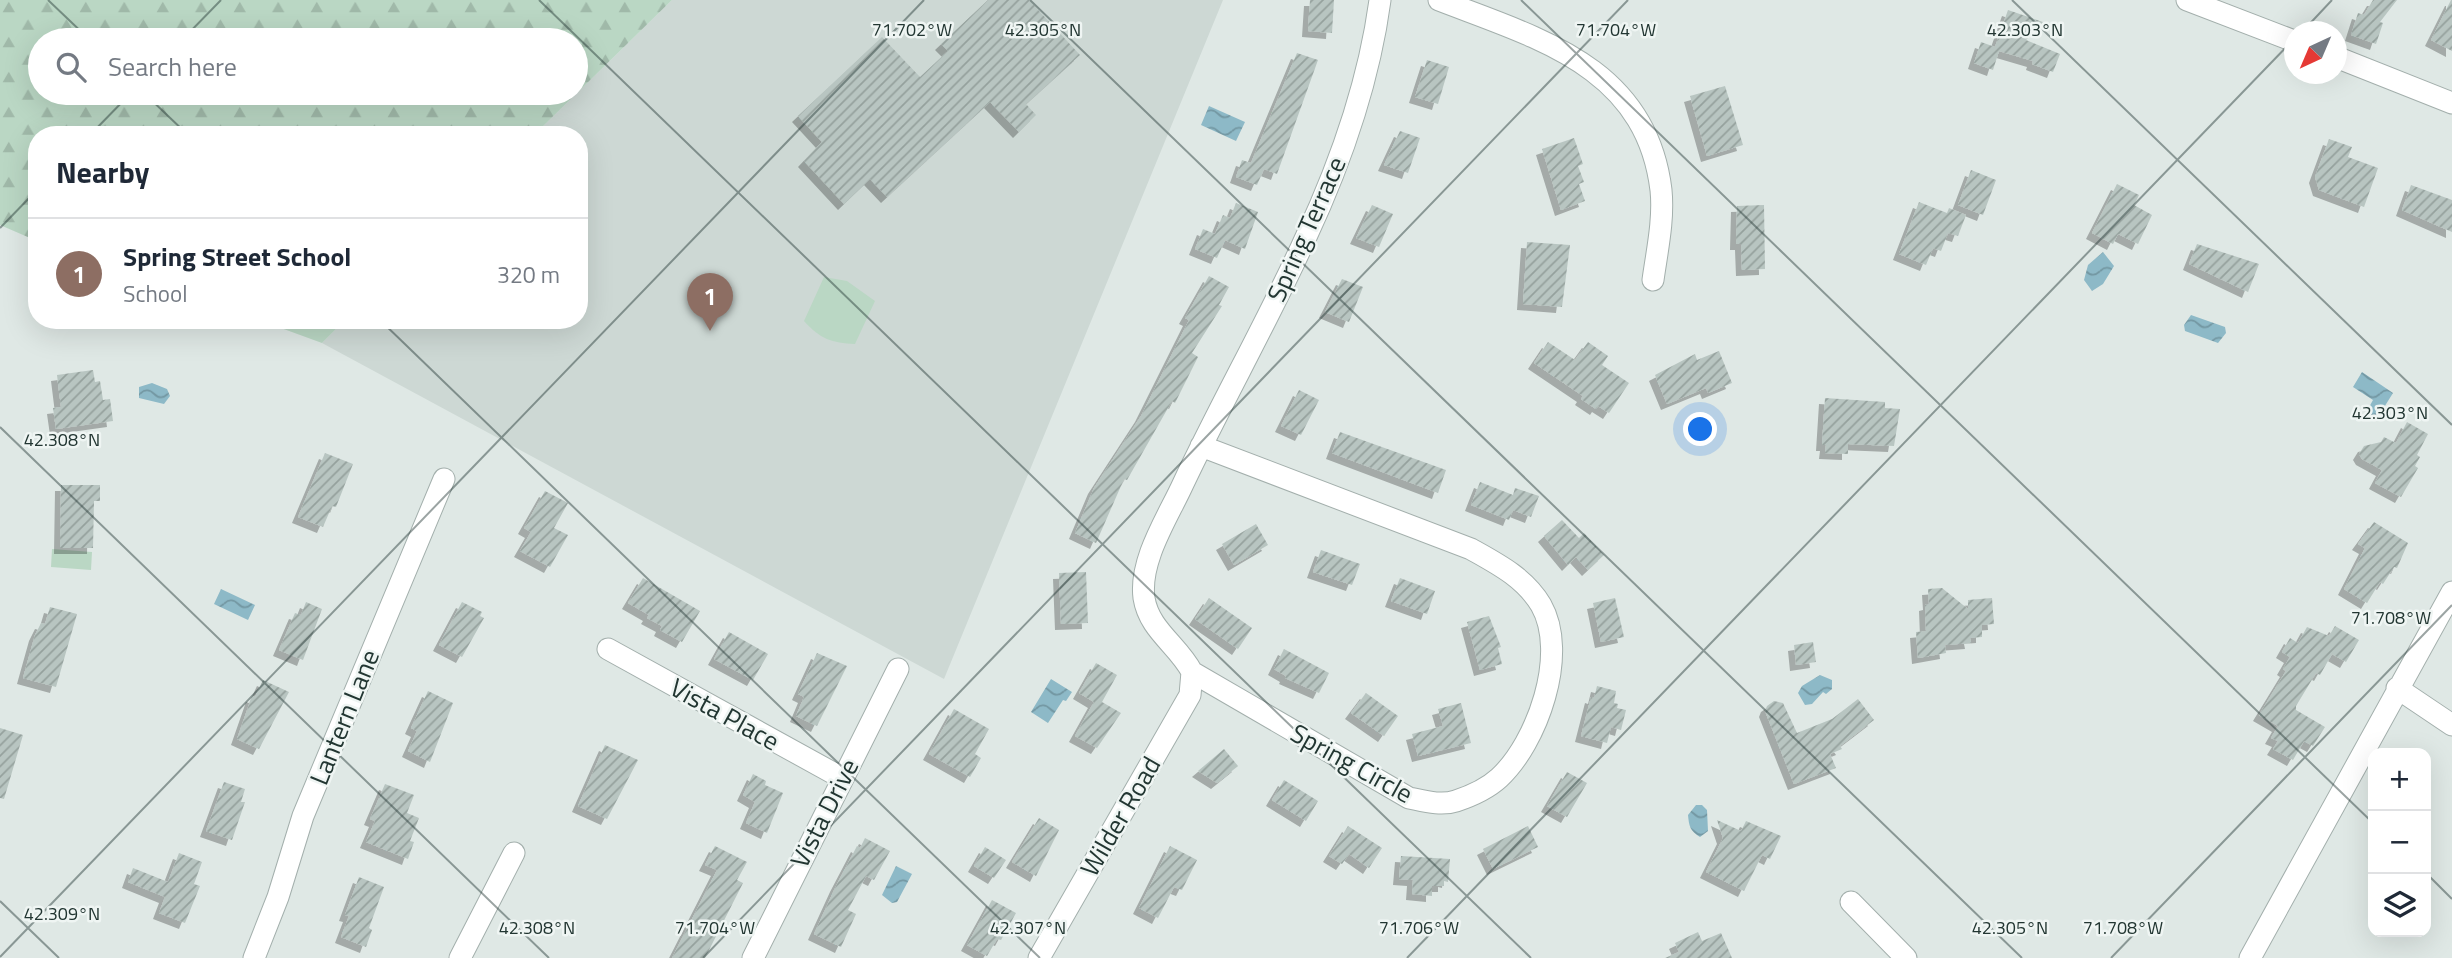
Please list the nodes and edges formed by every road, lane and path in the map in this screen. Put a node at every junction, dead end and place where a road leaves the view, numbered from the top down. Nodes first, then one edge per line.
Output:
1 (1380, 0) edge
2 (1439, 0) edge
3 (2187, 0) edge
4 (2284, 37) edge
5 (2347, 61) edge
6 (2452, 103) edge
7 (1653, 280) dead end
8 (1201, 446) junction
9 (444, 479) dead end
10 (2452, 592) edge
11 (608, 649) dead end
12 (898, 669) dead end
13 (1192, 672) junction
14 (2397, 688) junction
15 (2452, 725) edge
16 (842, 778) junction
17 (514, 853) dead end
18 (1851, 902) dead end
19 (254, 958) edge
20 (460, 958) edge
21 (753, 958) edge
22 (1039, 958) edge
23 (1906, 958) edge
24 (2250, 958) edge

1 - 8 street, Spring Terrace
2 - 7 street
3 - 4 street
5 - 6 street
8 - 13 street, Spring Circle
8 - 13 street, Spring Circle
9 - 19 street, Lantern Lane
10 - 14 street
11 - 16 street, Vista Place
12 - 16 street, Vista Drive
13 - 22 street, Wilder Road
14 - 15 street
14 - 24 street
16 - 21 street, Vista Drive
17 - 20 street
18 - 23 street

